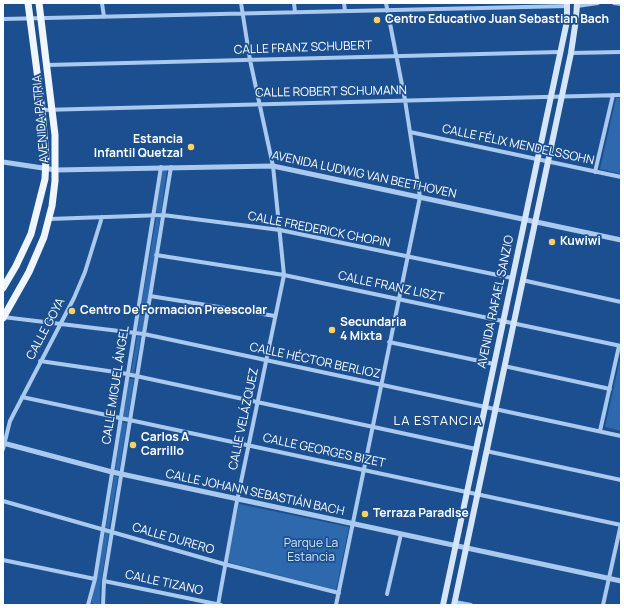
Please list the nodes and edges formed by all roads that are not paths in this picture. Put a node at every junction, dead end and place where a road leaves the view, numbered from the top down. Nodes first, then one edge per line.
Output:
1 (28, 3) edge
2 (39, 3) edge
3 (102, 3) edge
4 (241, 3) edge
5 (294, 3) edge
6 (344, 3) edge
7 (386, 3) edge
8 (449, 3) edge
9 (598, 3) edge
10 (614, 3) edge
11 (577, 4) edge
12 (621, 4) edge
13 (568, 5) edge
14 (450, 8) junction
15 (387, 10) junction
16 (345, 11) junction
17 (296, 12) junction
18 (242, 13) junction
19 (104, 17) junction
20 (41, 18) junction
21 (3, 19) edge
22 (30, 19) junction
23 (560, 52) junction
24 (621, 52) edge
25 (571, 53) junction
26 (397, 56) junction
27 (250, 60) junction
28 (47, 65) junction
29 (613, 95) junction
30 (621, 95) edge
31 (551, 96) junction
32 (561, 96) junction
33 (405, 100) junction
34 (260, 103) junction
35 (52, 109) junction
36 (42, 110) junction
37 (410, 132) junction
38 (537, 159) junction
39 (547, 161) junction
40 (3, 162) edge
41 (273, 166) junction
42 (161, 167) junction
43 (171, 167) junction
44 (46, 169) junction
45 (56, 170) junction
46 (595, 172) junction
47 (621, 177) edge
48 (420, 197) junction
49 (153, 215) junction
50 (163, 215) junction
51 (102, 217) junction
52 (49, 219) junction
53 (524, 219) junction
54 (534, 221) junction
55 (280, 230) junction
56 (621, 240) edge
57 (156, 255) junction
58 (408, 257) junction
59 (284, 275) junction
60 (512, 278) junction
61 (522, 280) junction
62 (3, 288) edge
63 (150, 296) junction
64 (399, 299) junction
65 (621, 302) edge
66 (275, 316) junction
67 (3, 318) edge
68 (503, 321) junction
69 (513, 323) junction
70 (60, 324) junction
71 (135, 333) junction
72 (144, 334) junction
73 (389, 342) junction
74 (620, 346) edge
75 (266, 360) junction
76 (40, 361) junction
77 (494, 364) junction
78 (504, 366) junction
79 (128, 375) junction
80 (137, 377) junction
81 (380, 385) junction
82 (610, 389) junction
83 (22, 397) junction
84 (257, 402) junction
85 (485, 407) junction
86 (495, 409) junction
87 (121, 418) junction
88 (130, 420) junction
89 (372, 427) junction
90 (600, 431) junction
91 (621, 436) edge
92 (3, 445) edge
93 (248, 445) junction
94 (476, 449) junction
95 (486, 451) junction
96 (363, 470) junction
97 (112, 472) junction
98 (121, 474) junction
99 (621, 480) edge
100 (467, 492) junction
101 (477, 494) junction
102 (237, 499) junction
103 (3, 501) edge
104 (353, 524) junction
105 (621, 524) edge
106 (103, 530) junction
107 (112, 532) junction
108 (401, 534) junction
109 (455, 546) junction
110 (466, 548) junction
111 (3, 560) edge
112 (224, 564) junction
113 (609, 578) junction
114 (95, 579) junction
115 (104, 581) junction
116 (621, 581) edge
117 (339, 593) junction
118 (387, 594) dead end
119 (455, 603) edge
120 (88, 605) edge
121 (103, 605) edge
122 (219, 605) edge
123 (336, 605) edge
124 (443, 605) edge
125 (471, 605) edge
126 (603, 605) edge

1 - 22 main road, AVENIDA PATRIA
2 - 20 main road, AVENIDA PATRIA
3 - 19 street
4 - 18 street, CALLE VELÁZQUEZ
5 - 17 street
6 - 16 street
7 - 15 street
8 - 14 street
9 - 11 street
10 - 12 street
11 - 25 main road, AVENIDA RAFAEL SANZIO
13 - 14 street
13 - 23 main road, AVENIDA RAFAEL SANZIO
14 - 15 street
15 - 16 street
15 - 26 street
16 - 17 street
17 - 18 street
18 - 19 street
18 - 27 street, CALLE VELÁZQUEZ
19 - 20 street
20 - 22 street
20 - 28 main road, AVENIDA PATRIA
21 - 22 street
22 - 36 main road, AVENIDA PATRIA
23 - 26 street, CALLE FRANZ SCHUBERT
23 - 31 main road, AVENIDA RAFAEL SANZIO
24 - 25 street
25 - 32 main road, AVENIDA RAFAEL SANZIO
26 - 27 street, CALLE FRANZ SCHUBERT
26 - 33 street
27 - 28 street, CALLE FRANZ SCHUBERT
27 - 34 street, CALLE VELÁZQUEZ
28 - 35 main road, AVENIDA PATRIA
29 - 30 street, CALLE ROBERT SCHUMANN
29 - 32 street, CALLE ROBERT SCHUMANN
29 - 46 street
31 - 32 street, CALLE ROBERT SCHUMANN
31 - 33 street, CALLE ROBERT SCHUMANN
31 - 38 main road, AVENIDA RAFAEL SANZIO
32 - 39 main road, AVENIDA RAFAEL SANZIO
33 - 34 street, CALLE ROBERT SCHUMANN
33 - 37 street
34 - 35 street, CALLE ROBERT SCHUMANN
34 - 41 street, CALLE VELÁZQUEZ
35 - 36 street, CALLE ROBERT SCHUMANN
35 - 45 main road, AVENIDA PATRIA
36 - 44 main road, AVENIDA PATRIA
37 - 38 street, CALLE FÉLIX MENDELSSOHN
37 - 48 street
38 - 39 street, CALLE FÉLIX MENDELSSOHN
38 - 53 main road, AVENIDA RAFAEL SANZIO
39 - 46 street, CALLE FÉLIX MENDELSSOHN
39 - 54 main road, AVENIDA RAFAEL SANZIO
40 - 44 street, AVENIDA LUDWIG VAN BEETHOVEN
41 - 43 street, AVENIDA LUDWIG VAN BEETHOVEN
41 - 48 street, AVENIDA LUDWIG VAN BEETHOVEN
41 - 55 street, CALLE VELÁZQUEZ
42 - 43 street, AVENIDA LUDWIG VAN BEETHOVEN
42 - 45 street, AVENIDA LUDWIG VAN BEETHOVEN
42 - 49 street, CALLE MIGUEL ÁNGEL
43 - 50 street, CALLE MIGUEL ÁNGEL
44 - 45 street, AVENIDA LUDWIG VAN BEETHOVEN
44 - 62 main road, AVENIDA PATRIA
45 - 52 main road, AVENIDA PATRIA
46 - 47 street, CALLE FÉLIX MENDELSSOHN
48 - 53 street, AVENIDA LUDWIG VAN BEETHOVEN
48 - 58 street
49 - 50 street, CALLE FREDERICK CHOPIN
49 - 51 street, CALLE FREDERICK CHOPIN
49 - 71 street, CALLE MIGUEL ÁNGEL
50 - 55 street, CALLE FREDERICK CHOPIN
50 - 57 street, CALLE MIGUEL ÁNGEL
51 - 52 street, CALLE FREDERICK CHOPIN
51 - 70 street, CALLE GOYA
52 - 67 main road, AVENIDA PATRIA
53 - 54 street, AVENIDA LUDWIG VAN BEETHOVEN
53 - 60 main road, AVENIDA RAFAEL SANZIO
54 - 56 street, AVENIDA LUDWIG VAN BEETHOVEN
54 - 61 main road, AVENIDA RAFAEL SANZIO
55 - 58 street, CALLE FREDERICK CHOPIN
55 - 59 street, CALLE VELÁZQUEZ
57 - 59 street, CALLE FRANZ LISZT
57 - 63 street, CALLE MIGUEL ÁNGEL
58 - 60 street, CALLE FREDERICK CHOPIN
58 - 64 street
59 - 64 street, CALLE FRANZ LISZT
59 - 66 street, CALLE VELÁZQUEZ
60 - 68 main road, AVENIDA RAFAEL SANZIO
61 - 65 street
61 - 69 main road, AVENIDA RAFAEL SANZIO
63 - 66 street
63 - 72 street, CALLE MIGUEL ÁNGEL
64 - 68 street, CALLE FRANZ LISZT
64 - 73 street
66 - 75 street, CALLE VELÁZQUEZ
67 - 70 street, CALLE HÉCTOR BERLIOZ
68 - 69 street, CALLE FRANZ LISZT
68 - 77 main road, AVENIDA RAFAEL SANZIO
69 - 74 street, CALLE FRANZ LISZT
69 - 78 main road, AVENIDA RAFAEL SANZIO
70 - 71 street, CALLE HÉCTOR BERLIOZ
70 - 76 street, CALLE GOYA
71 - 72 street, CALLE HÉCTOR BERLIOZ
71 - 79 street, CALLE MIGUEL ÁNGEL
72 - 75 street, CALLE HÉCTOR BERLIOZ
72 - 80 street, CALLE MIGUEL ÁNGEL
73 - 77 street
73 - 81 street
74 - 82 street
75 - 81 street, CALLE HÉCTOR BERLIOZ
75 - 84 street, CALLE VELÁZQUEZ
76 - 79 street
76 - 83 street, CALLE GOYA
77 - 85 main road, AVENIDA RAFAEL SANZIO
78 - 82 street
78 - 86 main road, AVENIDA RAFAEL SANZIO
79 - 80 street
79 - 87 street, CALLE MIGUEL ÁNGEL
80 - 84 street
80 - 88 street, CALLE MIGUEL ÁNGEL
81 - 85 street, CALLE HÉCTOR BERLIOZ
81 - 89 street
82 - 90 street
83 - 87 street, CALLE GEORGES BIZET
83 - 92 street, CALLE GOYA
84 - 89 street
84 - 93 street, CALLE VELÁZQUEZ
85 - 86 street, CALLE HÉCTOR BERLIOZ
85 - 94 main road, AVENIDA RAFAEL SANZIO
86 - 90 street, CALLE HÉCTOR BERLIOZ
86 - 95 main road, AVENIDA RAFAEL SANZIO
87 - 88 street, CALLE GEORGES BIZET
87 - 97 street, CALLE MIGUEL ÁNGEL
88 - 93 street, CALLE GEORGES BIZET
88 - 98 street, CALLE MIGUEL ÁNGEL
89 - 94 street
89 - 96 street
90 - 91 street, CALLE HÉCTOR BERLIOZ
92 - 97 street, CALLE JOHANN SEBASTIÁN BACH
93 - 96 street, CALLE GEORGES BIZET
93 - 102 street, CALLE VELÁZQUEZ
94 - 100 main road, AVENIDA RAFAEL SANZIO
95 - 99 street
95 - 101 main road, AVENIDA RAFAEL SANZIO
96 - 100 street, CALLE GEORGES BIZET
96 - 104 street
97 - 98 street, CALLE JOHANN SEBASTIÁN BACH
97 - 106 street, CALLE MIGUEL ÁNGEL
98 - 102 street, CALLE JOHANN SEBASTIÁN BACH
98 - 107 street, CALLE MIGUEL ÁNGEL
100 - 101 street, CALLE GEORGES BIZET
100 - 109 main road, AVENIDA RAFAEL SANZIO
101 - 105 street, CALLE GEORGES BIZET
101 - 110 main road, AVENIDA RAFAEL SANZIO
102 - 104 street, CALLE JOHANN SEBASTIÁN BACH
102 - 112 street, CALLE VELÁZQUEZ
103 - 106 street, CALLE DURERO
104 - 108 street, CALLE JOHANN SEBASTIÁN BACH
104 - 117 street
105 - 113 street
106 - 107 street, CALLE DURERO
106 - 114 street, CALLE MIGUEL ÁNGEL
107 - 112 street, CALLE DURERO
107 - 115 street, CALLE MIGUEL ÁNGEL
108 - 109 street, CALLE JOHANN SEBASTIÁN BACH
108 - 118 street
109 - 110 street, CALLE JOHANN SEBASTIÁN BACH
109 - 124 main road, AVENIDA RAFAEL SANZIO
110 - 113 street, CALLE JOHANN SEBASTIÁN BACH
110 - 119 main road, AVENIDA RAFAEL SANZIO
111 - 114 street
112 - 117 street, CALLE DURERO
112 - 122 street, CALLE VELÁZQUEZ
113 - 116 street, CALLE JOHANN SEBASTIÁN BACH
113 - 126 street
114 - 120 street, CALLE MIGUEL ÁNGEL
115 - 121 street, CALLE MIGUEL ÁNGEL
115 - 122 street, CALLE TIZANO
117 - 123 street
119 - 125 street

